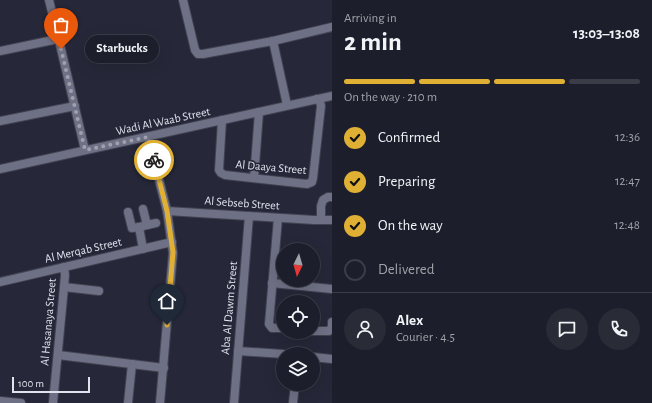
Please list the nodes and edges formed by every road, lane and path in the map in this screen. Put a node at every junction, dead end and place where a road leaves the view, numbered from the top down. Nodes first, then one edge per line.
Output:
1 (49, 0) edge
2 (183, 0) edge
3 (332, 27) edge
4 (58, 39) junction
5 (273, 40) junction
6 (0, 51) edge
7 (332, 96) edge
8 (317, 99) junction
9 (74, 106) junction
10 (287, 106) junction
11 (259, 112) junction
12 (0, 120) edge
13 (222, 120) junction
14 (148, 137) junction
15 (85, 150) junction
16 (0, 169) edge
17 (254, 178) junction
18 (332, 197) edge
19 (144, 209) dead end
20 (167, 211) junction
21 (128, 212) dead end
22 (249, 216) junction
23 (278, 218) junction
24 (318, 220) junction
25 (332, 220) edge
26 (156, 223) dead end
27 (332, 224) edge
28 (143, 226) junction
29 (172, 242) junction
30 (143, 249) junction
31 (64, 267) junction
32 (0, 282) edge
33 (272, 283) junction
34 (64, 287) junction
35 (332, 289) edge
36 (99, 291) dead end
37 (332, 322) edge
38 (276, 328) edge
39 (320, 331) edge
40 (238, 351) junction
41 (276, 354) edge
42 (58, 355) junction
43 (320, 357) edge
44 (332, 358) edge
45 (132, 364) junction
46 (164, 368) junction
47 (294, 391) edge
48 (0, 401) edge
49 (21, 403) edge
50 (54, 403) edge
51 (128, 403) edge
52 (160, 403) edge
53 (234, 403) edge
54 (293, 403) edge

1 - 4 street
2 - 5 street
3 - 5 street
4 - 6 street
4 - 9 street
5 - 10 street
7 - 8 street, Wadi Al Waab Street
8 - 10 street, Wadi Al Waab Street
8 - 17 street, Al Daaya Street
9 - 12 street
9 - 15 street
10 - 11 street, Wadi Al Waab Street
11 - 13 street, Wadi Al Waab Street
11 - 17 street
13 - 14 street, Wadi Al Waab Street
13 - 17 street, Al Daaya Street
14 - 15 street, Wadi Al Waab Street
14 - 20 street
15 - 16 street, Wadi Al Waab Street
18 - 24 street
19 - 28 street
20 - 22 street, Al Sebseb Street
20 - 29 street
21 - 28 street
22 - 23 street, Al Sebseb Street
22 - 40 street, Aba Al Dawm Street
23 - 24 street, Al Sebseb Street
23 - 33 street
24 - 25 street, Al Sebseb Street
24 - 27 street, Al Sebseb Street
26 - 28 street
28 - 30 street
29 - 30 street, Al Merqab Street
29 - 46 street
30 - 31 street, Al Merqab Street
31 - 32 street, Al Merqab Street
31 - 34 street, Al Hasanaya Street
33 - 35 street
33 - 38 street
34 - 36 street
34 - 42 street, Al Hasanaya Street
37 - 39 street
40 - 41 street
40 - 53 street, Aba Al Dawm Street
42 - 45 street
42 - 50 street, Al Hasanaya Street
43 - 44 street
45 - 46 street
45 - 51 street
46 - 52 street
47 - 54 street
48 - 49 street

